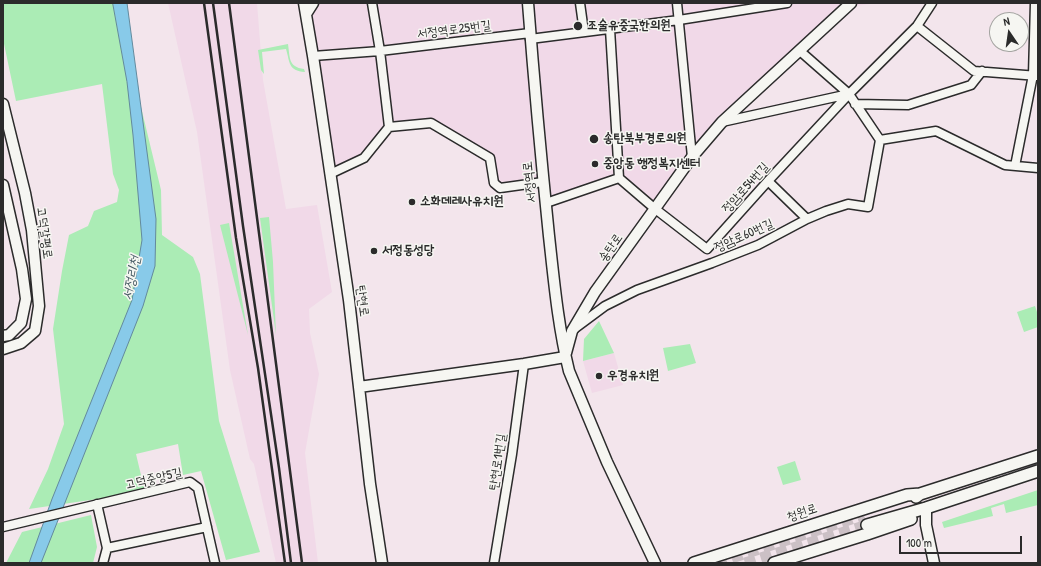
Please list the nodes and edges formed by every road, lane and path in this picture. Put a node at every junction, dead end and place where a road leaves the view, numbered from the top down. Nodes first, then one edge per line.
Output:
1 (304, 3) edge
2 (313, 3) edge
3 (372, 3) edge
4 (528, 3) edge
5 (580, 3) edge
6 (677, 3) edge
7 (787, 3) edge
8 (932, 3) edge
9 (1035, 3) edge
10 (846, 4) edge
11 (306, 14) junction
12 (679, 20) junction
13 (917, 26) junction
14 (610, 28) junction
15 (584, 32) junction
16 (530, 36) junction
17 (380, 51) junction
18 (800, 51) junction
19 (313, 56) junction
20 (982, 71) junction
21 (1036, 76) edge
22 (849, 94) junction
23 (3, 104) edge
24 (855, 104) junction
25 (722, 122) junction
26 (389, 127) junction
27 (880, 140) junction
28 (692, 157) junction
29 (1015, 166) junction
30 (1038, 168) edge
31 (330, 174) junction
32 (619, 178) junction
33 (768, 181) junction
34 (543, 182) junction
35 (3, 185) edge
36 (546, 203) junction
37 (654, 208) junction
38 (806, 219) junction
39 (572, 331) junction
40 (3, 336) edge
41 (3, 349) edge
42 (565, 357) junction
43 (524, 364) junction
44 (359, 387) junction
45 (1038, 456) edge
46 (1038, 471) edge
47 (920, 494) junction
48 (97, 504) junction
49 (926, 508) junction
50 (3, 527) edge
51 (208, 527) junction
52 (107, 548) junction
53 (697, 562) edge
54 (933, 562) edge
55 (103, 563) edge
56 (215, 563) edge
57 (382, 563) edge
58 (494, 563) edge
59 (655, 563) edge
60 (774, 563) edge

1 - 11 street, 탄현로
2 - 11 street
3 - 17 street
4 - 16 street, 서정역로
5 - 15 street
6 - 12 street
7 - 12 street, 서정역로25번길
8 - 13 street, 정암로54번길
9 - 21 street
10 - 18 street, 송탄로
11 - 19 street, 탄현로
12 - 14 street, 서정역로25번길
12 - 28 street
13 - 20 street
13 - 22 street, 정암로54번길
14 - 15 street, 서정역로25번길
14 - 32 street
15 - 16 street, 서정역로25번길
16 - 17 street, 서정역로25번길
16 - 34 street, 서정역로
17 - 19 street, 서정역로25번길
17 - 26 street
18 - 22 street
18 - 25 street, 송탄로
19 - 31 street, 탄현로
20 - 21 street
20 - 24 street
21 - 29 street
22 - 24 street
22 - 25 street
22 - 33 street, 정암로54번길
23 - 41 street, 고덕갈평로
24 - 27 street
25 - 28 street, 송탄로
26 - 31 street
26 - 34 street
27 - 29 street
27 - 38 street, 정암로60번길
28 - 37 street, 송탄로
29 - 30 street
31 - 44 street, 탄현로
32 - 36 street
32 - 37 street
33 - 37 street, 정암로54번길
33 - 38 street
34 - 36 street, 서정역로
35 - 40 street
36 - 42 street, 서정역로
37 - 39 street, 송탄로
38 - 39 street, 정암로60번길
39 - 42 street, 송탄로
42 - 43 street
42 - 59 street
43 - 44 street
43 - 58 street, 탄현로1번길
44 - 57 street, 탄현로
45 - 47 main road, 청원로
46 - 49 main road, 청원로
47 - 49 main road, 청원로
47 - 53 main road, 청원로
48 - 50 street
48 - 51 street, 고덕중앙5길
48 - 52 street
49 - 54 street
49 - 60 main road, 청원로
51 - 52 street
51 - 56 street, 고덕중앙5길
52 - 55 street

